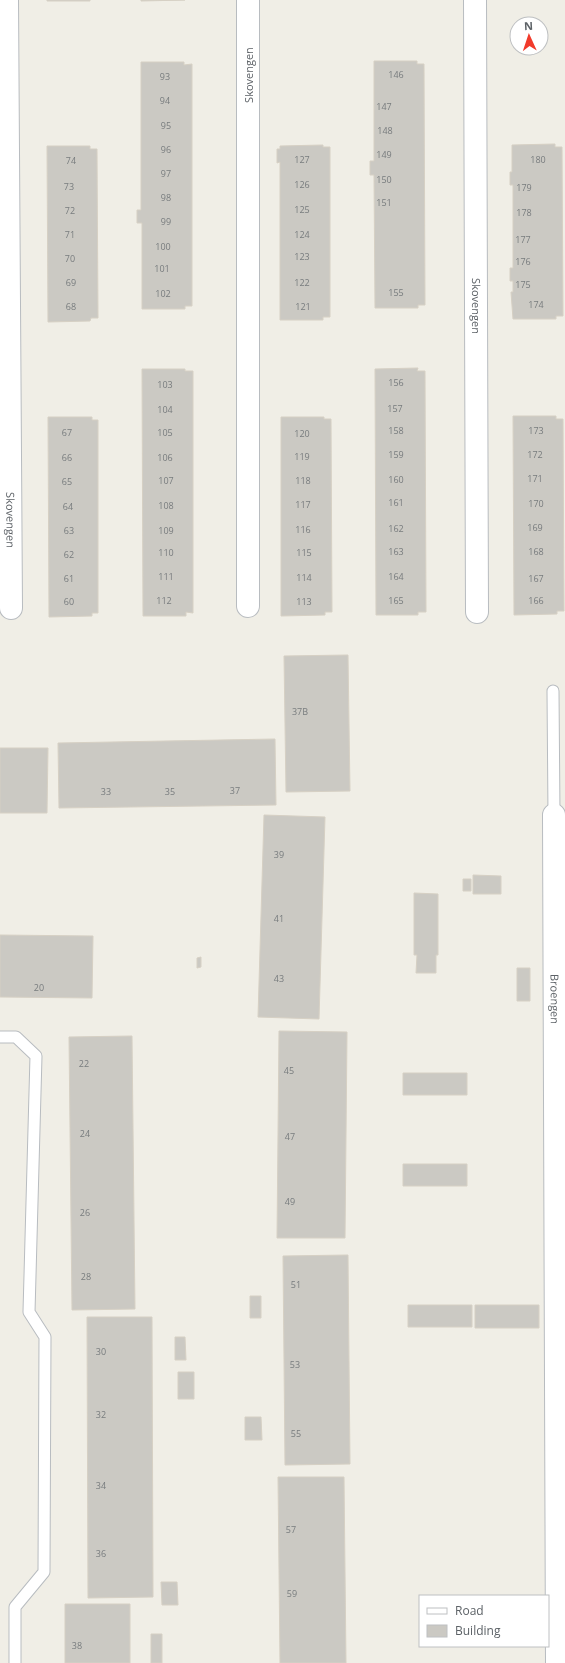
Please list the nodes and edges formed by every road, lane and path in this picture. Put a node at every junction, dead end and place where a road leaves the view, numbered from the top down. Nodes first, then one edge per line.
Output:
1 (7, 0) edge
2 (248, 0) edge
3 (475, 0) edge
4 (248, 606) dead end
5 (11, 608) dead end
6 (477, 612) dead end
7 (553, 691) dead end
8 (554, 815) joint
9 (560, 868) edge
10 (0, 1037) edge
11 (15, 1663) edge
12 (557, 1663) edge

1 - 5 street, Skovengen
2 - 4 street, Skovengen
3 - 6 street, Skovengen
7 - 8 lane
8 - 9 street, Broengen
9 - 12 street, Broengen
10 - 11 lane

